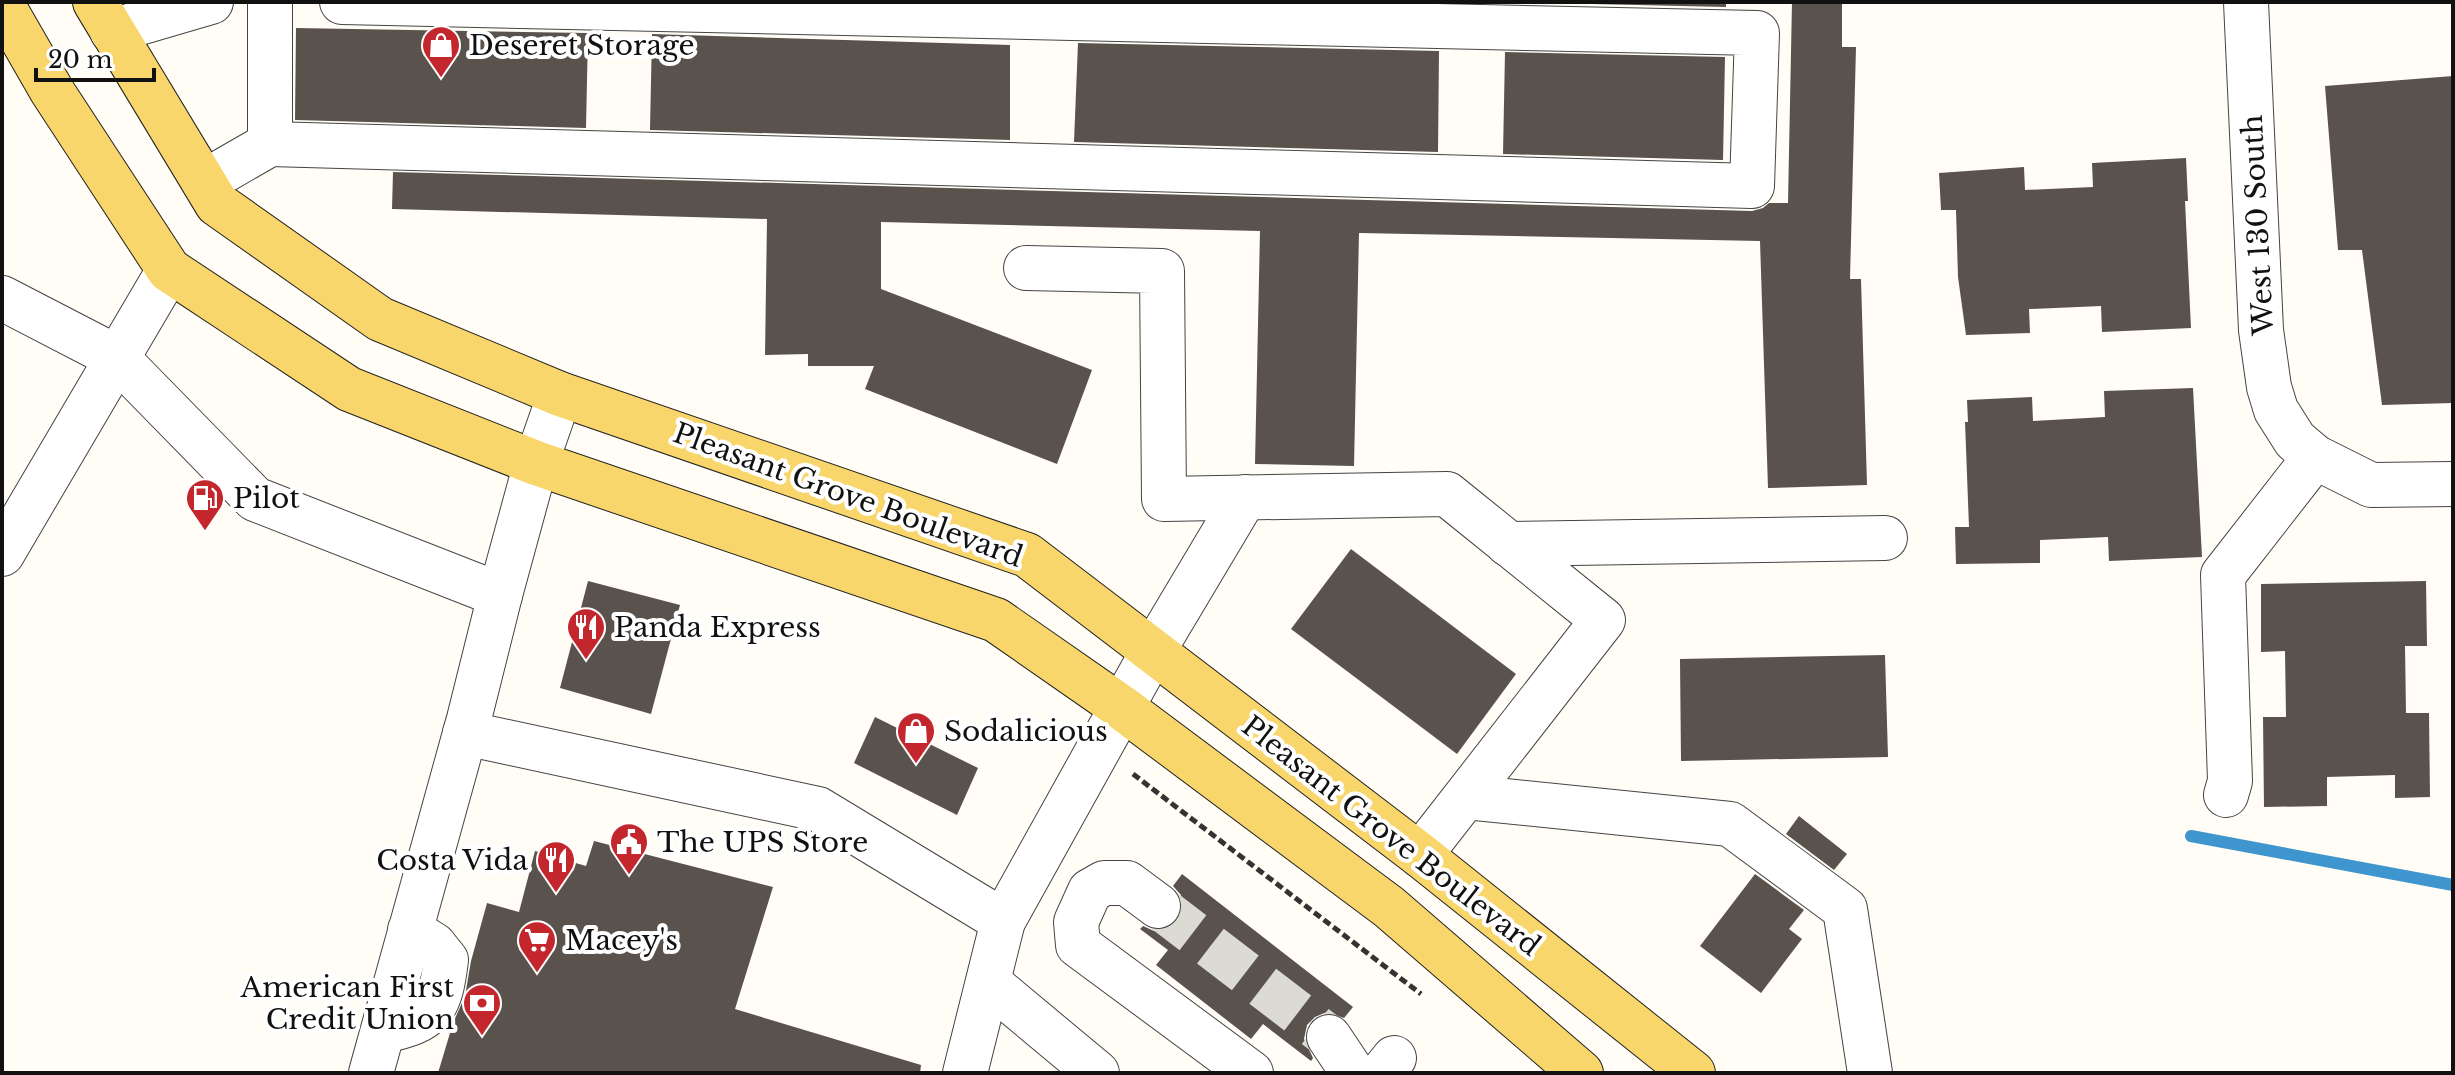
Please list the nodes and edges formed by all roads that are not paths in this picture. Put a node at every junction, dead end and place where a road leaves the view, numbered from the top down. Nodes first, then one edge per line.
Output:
1 (211, 2) edge
2 (270, 2) edge
3 (342, 2) edge
4 (2246, 2) edge
5 (2, 4) edge
6 (103, 17) edge
7 (270, 144) junction
8 (204, 182) junction
9 (1026, 268) dead end
10 (169, 270) junction
11 (2, 298) edge
12 (116, 357) junction
13 (560, 394) junction
14 (2305, 449) junction
15 (536, 463) junction
16 (2453, 484) edge
17 (1245, 497) junction
18 (1885, 538) dead end
19 (1508, 544) junction
20 (2, 554) edge
21 (500, 595) junction
22 (1152, 653) junction
23 (1121, 707) junction
24 (465, 733) junction
25 (2226, 795) dead end
26 (1466, 797) junction
27 (1420, 855) junction
28 (1158, 906) tunnel mouth
29 (1003, 921) junction
30 (989, 983) junction
31 (1329, 1037) tunnel mouth
32 (371, 1073) edge
33 (965, 1073) edge
34 (1097, 1073) edge
35 (1251, 1073) edge
36 (1353, 1073) edge
37 (1581, 1073) edge
38 (1693, 1073) edge
39 (1870, 1073) edge

1 - 6 street
2 - 7 street
3 - 7 street
4 - 14 street, West 130 South
5 - 10 main road, Pleasant Grove Boulevard
6 - 8 main road, Pleasant Grove Boulevard
7 - 8 street
8 - 13 main road, Pleasant Grove Boulevard
9 - 17 street
10 - 12 street
10 - 15 main road, Pleasant Grove Boulevard
11 - 12 street
12 - 20 street
12 - 21 street
13 - 15 street
13 - 22 main road, Pleasant Grove Boulevard
14 - 16 street
14 - 25 street
15 - 21 street
15 - 23 main road, Pleasant Grove Boulevard
17 - 19 street
17 - 22 street
18 - 19 street
19 - 26 street
21 - 24 street
22 - 23 street
22 - 27 main road, Pleasant Grove Boulevard
23 - 29 street
23 - 37 main road, Pleasant Grove Boulevard
24 - 29 street
24 - 32 street
26 - 27 street
26 - 39 street
27 - 38 main road, Pleasant Grove Boulevard
28 - 35 street
29 - 30 street
30 - 33 street
30 - 34 street
31 - 36 street

